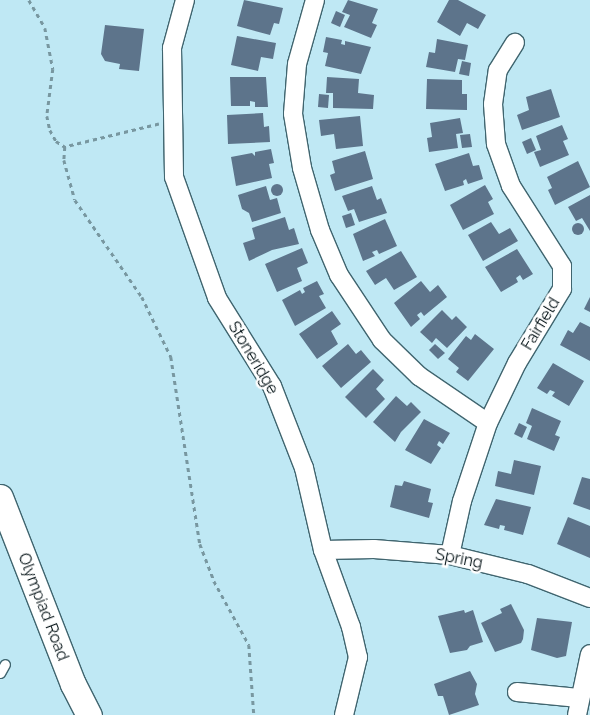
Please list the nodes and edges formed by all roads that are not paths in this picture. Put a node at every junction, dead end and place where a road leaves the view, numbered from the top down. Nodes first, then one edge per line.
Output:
1 (185, 0) edge
2 (315, 0) edge
3 (515, 43) dead end
4 (488, 423) junction
5 (0, 497) edge
6 (323, 550) junction
7 (450, 555) junction
8 (590, 598) edge
9 (590, 654) edge
10 (5, 664) dead end
11 (0, 673) edge
12 (517, 692) dead end
13 (578, 707) edge
14 (90, 715) edge
15 (344, 715) edge

1 - 6 street, Stoneridge
2 - 4 street
3 - 4 street, Fairfield
4 - 7 street, Fairfield
5 - 14 main road, Olympiad Road
6 - 7 street, Spring
6 - 15 street, Stoneridge
7 - 8 street, Spring
9 - 13 street
10 - 11 lane
12 - 13 street

